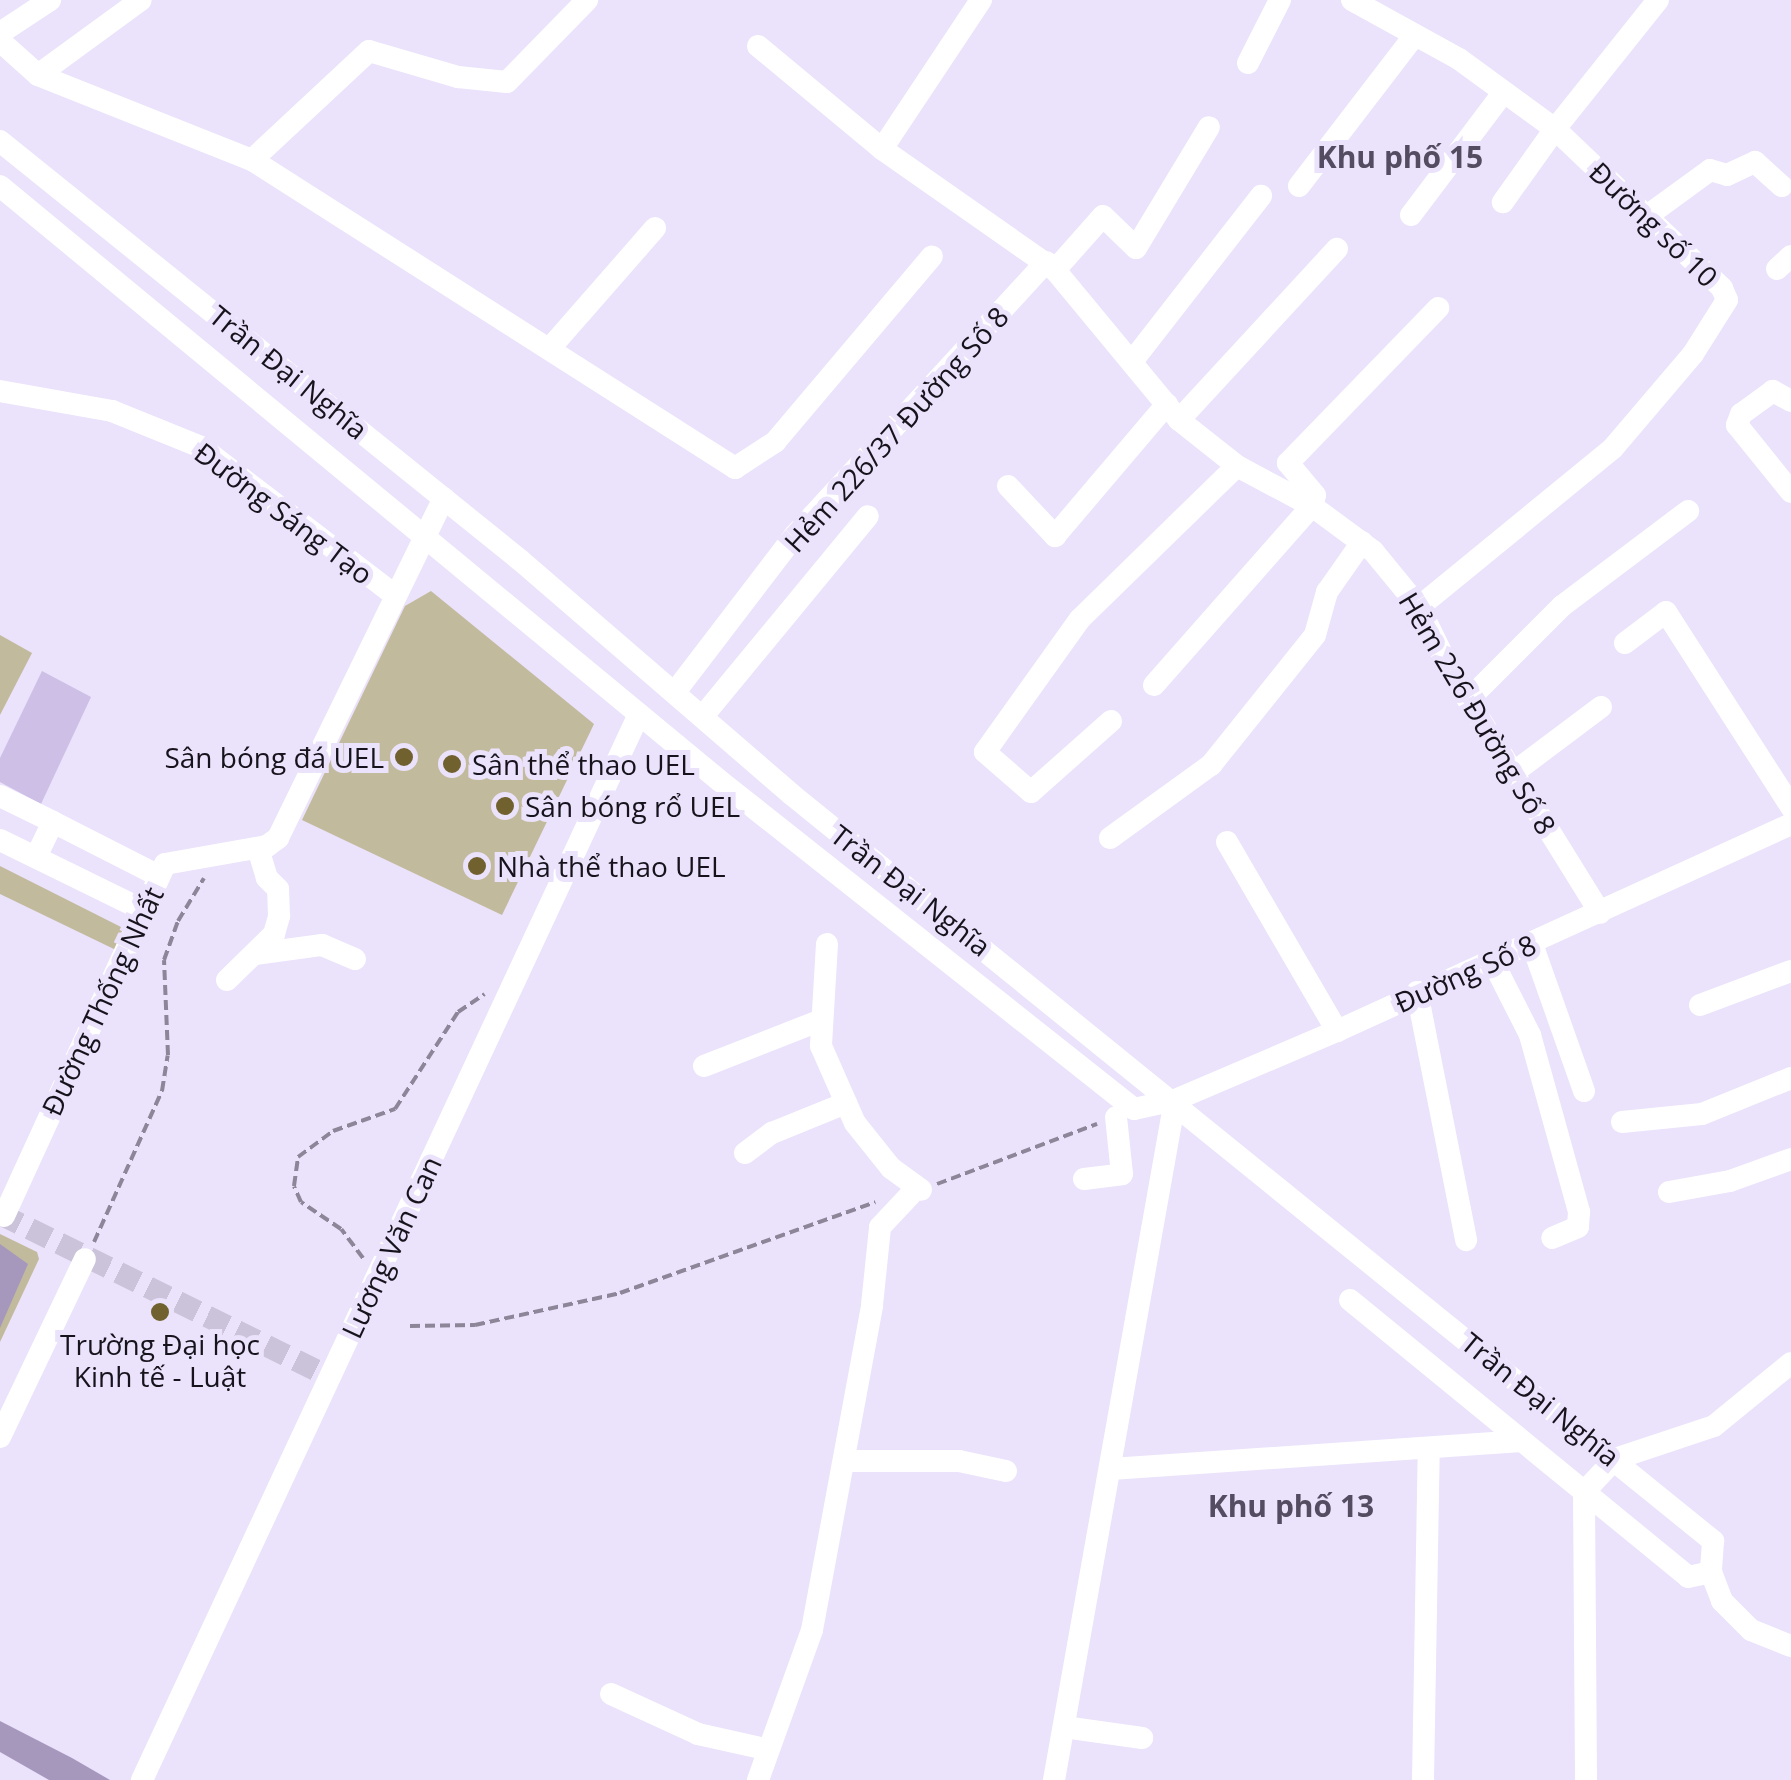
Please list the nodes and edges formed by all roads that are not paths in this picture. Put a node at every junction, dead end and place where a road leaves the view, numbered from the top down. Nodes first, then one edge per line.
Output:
1 (50, 0) edge
2 (140, 0) edge
3 (587, 0) edge
4 (981, 0) edge
5 (1280, 0) edge
6 (1352, 0) edge
7 (1658, 0) edge
8 (0, 33) edge
9 (1415, 35) junction
10 (0, 41) edge
11 (758, 46) dead end
12 (1248, 63) dead end
13 (38, 74) junction
14 (1503, 93) junction
15 (1209, 128) dead end
16 (1555, 129) junction
17 (4, 150) edge
18 (882, 150) junction
19 (252, 160) junction
20 (0, 186) edge
21 (1300, 186) dead end
22 (1782, 186) dead end
23 (1261, 196) dead end
24 (1503, 202) dead end
25 (1410, 214) dead end
26 (1646, 216) junction
27 (654, 228) dead end
28 (1337, 249) dead end
29 (932, 256) dead end
30 (1050, 266) junction
31 (1438, 308) dead end
32 (551, 347) junction
33 (1134, 359) junction
34 (0, 391) edge
35 (1791, 401) edge
36 (1173, 412) junction
37 (1238, 466) junction
38 (1008, 486) dead end
39 (1791, 492) edge
40 (444, 498) junction
41 (1312, 506) junction
42 (1688, 511) dead end
43 (868, 516) dead end
44 (422, 534) junction
45 (1362, 542) junction
46 (393, 594) junction
47 (1419, 607) junction
48 (1624, 642) dead end
49 (1154, 685) dead end
50 (675, 692) junction
51 (1468, 700) junction
52 (1601, 707) dead end
53 (639, 714) junction
54 (703, 716) junction
55 (1111, 721) dead end
56 (1513, 773) junction
57 (769, 776) junction
58 (0, 796) edge
59 (745, 802) junction
60 (1791, 807) edge
61 (52, 822) junction
62 (1791, 824) edge
63 (1110, 838) dead end
64 (0, 840) edge
65 (1227, 842) dead end
66 (258, 848) junction
67 (36, 857) junction
68 (160, 876) junction
69 (143, 910) junction
70 (1600, 913) junction
71 (826, 944) dead end
72 (1532, 944) junction
73 (255, 954) junction
74 (354, 959) dead end
75 (1493, 962) junction
76 (1791, 971) edge
77 (228, 980) dead end
78 (1418, 992) junction
79 (1700, 1005) dead end
80 (819, 1021) junction
81 (1337, 1031) junction
82 (704, 1066) dead end
83 (1791, 1078) edge
84 (1584, 1091) dead end
85 (1175, 1100) junction
86 (846, 1102) junction
87 (1125, 1113) junction
88 (1622, 1122) dead end
89 (744, 1154) dead end
90 (1791, 1159) edge
91 (1084, 1179) dead end
92 (1668, 1192) dead end
93 (4, 1216) dead end
94 (1552, 1238) dead end
95 (1466, 1240) dead end
96 (85, 1259) road end
97 (1350, 1300) dead end
98 (1791, 1364) edge
99 (0, 1437) edge
100 (1522, 1441) junction
101 (1429, 1448) junction
102 (1614, 1459) junction
103 (845, 1461) junction
104 (1111, 1469) junction
105 (1006, 1471) dead end
106 (1584, 1492) junction
107 (1700, 1575) junction
108 (1791, 1646) edge
109 (611, 1694) dead end
110 (1064, 1726) junction
111 (1142, 1738) dead end
112 (765, 1749) junction
113 (144, 1776) edge
114 (758, 1780) edge
115 (1054, 1780) edge
116 (1423, 1780) edge
117 (1586, 1780) edge

1 - 8 street
2 - 13 street
3 - 19 street
4 - 18 street
5 - 12 street
6 - 9 street, Đường số 10
7 - 16 street
9 - 14 street, Đường số 10
9 - 21 street
10 - 13 street
11 - 18 street, Hẻm 226 Đường Số 8
13 - 19 street
14 - 16 street, Đường số 10
14 - 25 street
15 - 30 street, Hẻm 226/37 Đường Số 8
16 - 24 street
16 - 26 street, Đường số 10
17 - 40 street, Trần Đại Nghĩa
18 - 30 street, Hẻm 226 Đường Số 8
19 - 32 street
20 - 44 street, Trần Đại Nghĩa
22 - 26 street
23 - 33 street
26 - 47 street, Đường số 10
27 - 32 street
28 - 36 street
29 - 32 street
30 - 33 street, Hẻm 226 Đường Số 8
30 - 50 street, Hẻm 226/37 Đường Số 8
31 - 41 street
33 - 36 street, Hẻm 226 Đường Số 8
34 - 46 street, Đường Sáng Tạo
35 - 39 street
36 - 37 street, Hẻm 226 Đường Số 8
36 - 38 street
37 - 41 street, Hẻm 226 Đường Số 8
37 - 55 street
40 - 44 street
40 - 50 street, Trần Đại Nghĩa
41 - 45 street, Hẻm 226 Đường Số 8
41 - 49 street
42 - 51 street
43 - 54 street
44 - 46 street
44 - 53 street, Trần Đại Nghĩa
45 - 47 street, Hẻm 226 Đường Số 8
45 - 63 street
46 - 66 street
47 - 51 street, Hẻm 226 Đường Số 8
48 - 60 street
50 - 54 street, Trần Đại Nghĩa
51 - 56 street, Hẻm 226 Đường Số 8
52 - 56 street
53 - 59 street, Trần Đại Nghĩa
53 - 113 street, Lương Văn Can
54 - 57 street, Trần Đại Nghĩa
56 - 70 street, Hẻm 226 Đường Số 8
57 - 59 street
57 - 85 street, Trần Đại Nghĩa
58 - 61 street
59 - 87 street, Trần Đại Nghĩa
61 - 67 street
61 - 68 street
62 - 70 street, Đường Số 8
64 - 67 street
65 - 81 street
66 - 68 street, Đường Thống Nhất
66 - 73 street
67 - 69 street
68 - 69 street, Đường Thống Nhất
69 - 93 street, Đường Thống Nhất
70 - 72 street, Đường Số 8
71 - 80 street
72 - 75 street, Đường Số 8
72 - 84 street
73 - 74 street
73 - 77 street
75 - 78 street, Đường Số 8
75 - 94 street
76 - 79 street
78 - 81 street, Đường Số 8
78 - 95 street
80 - 82 street
80 - 86 street
81 - 85 street, Đường Số 8
83 - 88 street
85 - 87 street, Đường Số 8
85 - 102 street, Trần Đại Nghĩa
85 - 104 street
86 - 89 street
86 - 103 street
87 - 91 street
90 - 92 street
96 - 99 street
97 - 100 street
98 - 102 street
100 - 101 street
100 - 106 street
101 - 104 street
101 - 116 street
102 - 106 street
102 - 107 street, Trần Đại Nghĩa
103 - 105 street
103 - 112 street
104 - 110 street
106 - 107 street
106 - 117 street
107 - 108 street, Trần Đại Nghĩa
109 - 112 street
110 - 111 street
110 - 115 street
112 - 114 street

